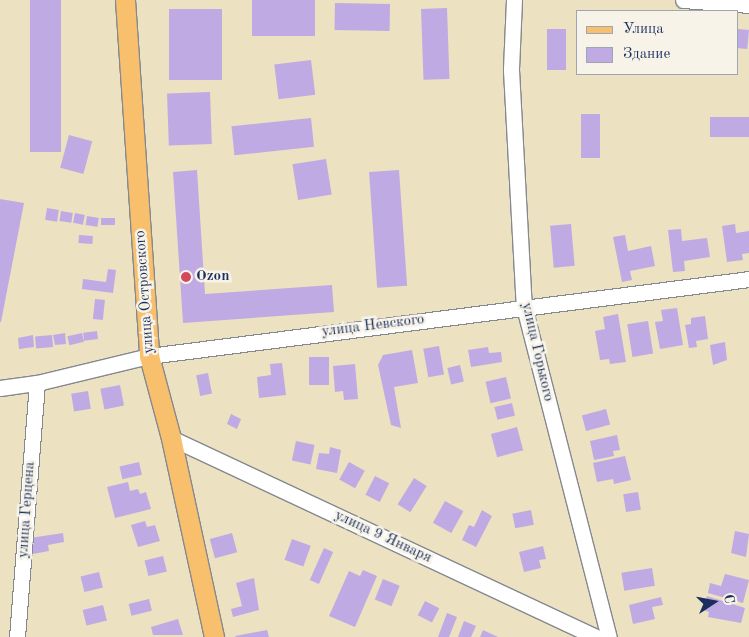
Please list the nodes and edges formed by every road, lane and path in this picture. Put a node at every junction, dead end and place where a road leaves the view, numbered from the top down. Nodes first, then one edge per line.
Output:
1 (125, 0) edge
2 (514, 0) edge
3 (684, 0) edge
4 (749, 5) edge
5 (749, 279) edge
6 (524, 307) junction
7 (149, 356) junction
8 (37, 383) junction
9 (0, 388) edge
10 (171, 438) junction
11 (17, 637) edge
12 (214, 637) edge
13 (596, 637) edge
14 (609, 637) edge

1 - 7 main road, улица Островского
2 - 6 street, улица Горького
3 - 4 street
5 - 6 street, улица Невского
6 - 7 street, улица Невского
6 - 14 street, улица Горького
7 - 8 street, улица Невского
7 - 10 main road, улица Островского
8 - 9 street, улица Невского
8 - 11 street, улица Герцена
10 - 12 main road, улица Островского
10 - 13 street, улица 9 Января

